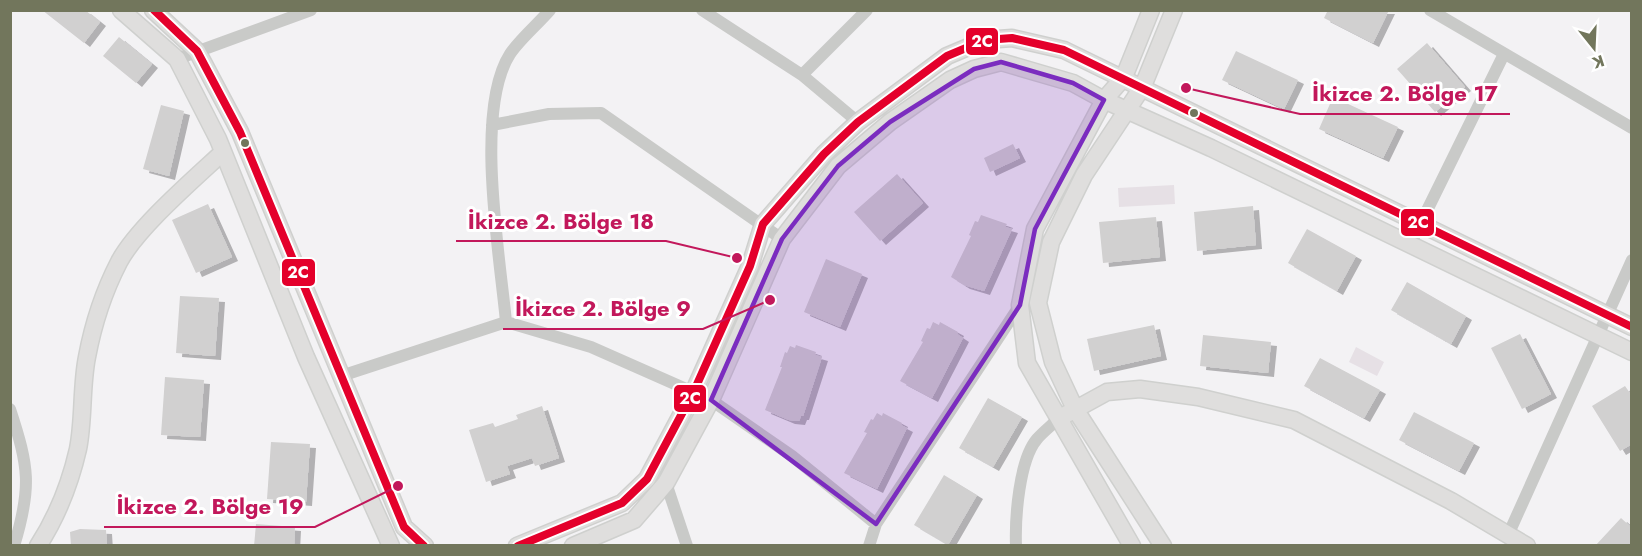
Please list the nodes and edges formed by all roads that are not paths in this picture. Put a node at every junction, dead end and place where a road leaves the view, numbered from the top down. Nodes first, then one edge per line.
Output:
1 (121, 10) edge
2 (153, 10) edge
3 (311, 10) edge
4 (550, 10) edge
5 (702, 10) edge
6 (867, 10) edge
7 (1151, 10) edge
8 (1174, 10) edge
9 (1430, 10) edge
10 (197, 51) junction
11 (1503, 56) junction
12 (177, 58) junction
13 (802, 75) junction
14 (1124, 77) junction
15 (1143, 86) junction
16 (1104, 100) junction
17 (1129, 109) junction
18 (858, 122) junction
19 (492, 125) junction
20 (1632, 128) edge
21 (223, 152) junction
22 (1421, 223) junction
23 (763, 224) junction
24 (782, 239) junction
25 (1410, 245) junction
26 (1632, 260) edge
27 (1020, 306) junction
28 (1607, 315) junction
29 (506, 322) junction
30 (1632, 327) edge
31 (1598, 335) junction
32 (1632, 351) edge
33 (341, 376) junction
34 (694, 391) junction
35 (711, 400) junction
36 (10, 409) edge
37 (1075, 409) junction
38 (1058, 420) junction
39 (666, 483) junction
40 (876, 524) junction
41 (1509, 533) junction
42 (423, 545) edge
43 (523, 545) edge
44 (14, 546) edge
45 (38, 546) edge
46 (391, 546) edge
47 (573, 546) edge
48 (687, 546) edge
49 (869, 546) edge
50 (1016, 546) edge
51 (1132, 546) edge
52 (1163, 546) edge
53 (1527, 546) edge

1 - 12 main road
2 - 10 main road
3 - 10 street
4 - 19 street
5 - 13 street
6 - 13 street
7 - 14 main road
8 - 15 main road
9 - 11 street
10 - 12 street
10 - 33 main road
11 - 20 street
11 - 22 street
12 - 21 main road
13 - 18 street
14 - 15 main road
14 - 16 main road
14 - 18 main road
15 - 17 main road
15 - 22 main road
16 - 17 main road
16 - 24 main road
16 - 27 main road
17 - 25 main road
17 - 37 main road
18 - 23 main road
19 - 23 street
19 - 29 street
21 - 45 main road
21 - 46 main road
22 - 25 street
22 - 28 main road
23 - 24 street
23 - 34 main road
24 - 35 main road
25 - 31 main road
26 - 28 street
27 - 38 main road
27 - 40 street
28 - 30 main road
28 - 31 street
29 - 33 street
29 - 34 street
31 - 32 main road
31 - 41 street
33 - 42 main road
34 - 35 street
34 - 43 main road
35 - 39 main road
35 - 40 street
36 - 44 street
37 - 38 main road
37 - 41 main road
37 - 52 main road
38 - 50 street
38 - 51 main road
39 - 47 main road
39 - 48 street
40 - 49 street
41 - 53 main road

